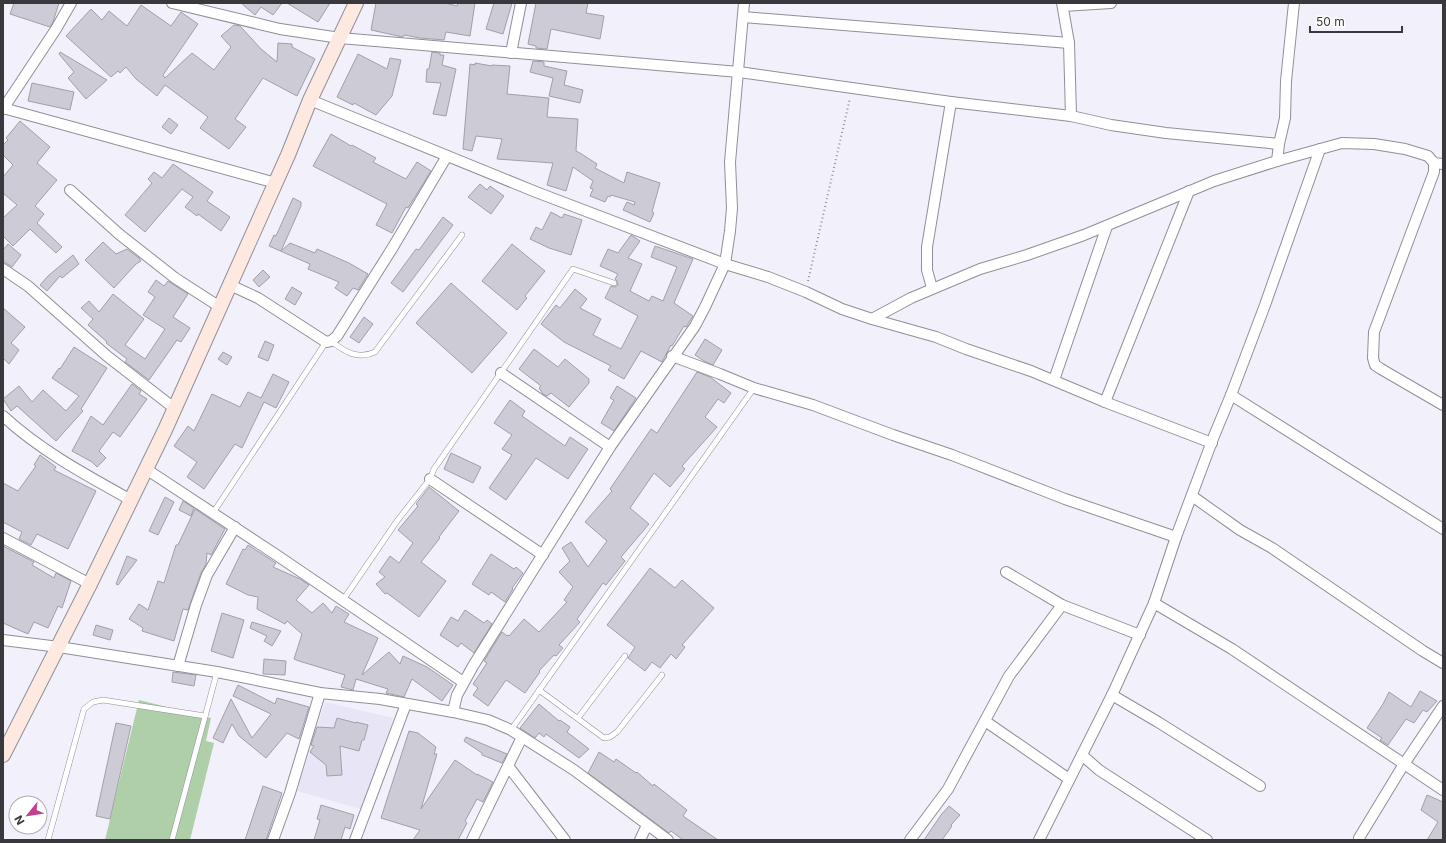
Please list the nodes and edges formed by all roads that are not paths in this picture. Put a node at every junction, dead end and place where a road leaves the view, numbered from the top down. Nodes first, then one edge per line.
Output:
1 (71, 3) edge
2 (172, 3) edge
3 (356, 3) edge
4 (521, 3) edge
5 (744, 3) edge
6 (1111, 3) edge
7 (1294, 3) edge
8 (1063, 5) edge
9 (743, 17) junction
10 (340, 38) junction
11 (1069, 43) junction
12 (511, 53) junction
13 (739, 72) junction
14 (310, 100) junction
15 (951, 102) junction
16 (3, 108) edge
17 (1071, 116) junction
18 (1279, 144) junction
19 (1320, 149) junction
20 (447, 156) junction
21 (1277, 161) junction
22 (1438, 164) edge
23 (276, 183) junction
24 (70, 190) dead end
25 (1190, 191) junction
26 (1107, 226) junction
27 (462, 235) dead end
28 (725, 264) junction
29 (3, 269) edge
30 (614, 283) dead end
31 (230, 285) junction
32 (932, 288) junction
33 (220, 307) junction
34 (872, 319) junction
35 (329, 342) junction
36 (672, 356) junction
37 (501, 373) junction
38 (1054, 380) junction
39 (754, 388) junction
40 (1231, 396) junction
41 (1105, 402) junction
42 (1443, 404) edge
43 (174, 408) junction
44 (3, 417) edge
45 (1212, 443) junction
46 (610, 447) junction
47 (146, 469) junction
48 (430, 479) junction
49 (1192, 496) junction
50 (131, 500) junction
51 (213, 513) junction
52 (235, 527) junction
53 (1443, 529) edge
54 (1176, 537) junction
55 (3, 538) edge
56 (543, 555) junction
57 (1006, 572) dead end
58 (90, 584) junction
59 (343, 600) junction
60 (1154, 603) junction
61 (1062, 605) junction
62 (1140, 635) junction
63 (3, 640) edge
64 (59, 647) junction
65 (625, 656) dead end
66 (1443, 663) edge
67 (178, 666) junction
68 (217, 672) junction
69 (662, 675) dead end
70 (463, 682) junction
71 (539, 690) junction
72 (320, 692) junction
73 (1112, 695) junction
74 (406, 704) junction
75 (1443, 706) edge
76 (453, 712) junction
77 (205, 716) junction
78 (578, 718) junction
79 (985, 721) junction
80 (511, 730) junction
81 (522, 737) junction
82 (1082, 754) junction
83 (3, 755) edge
84 (1404, 764) junction
85 (508, 766) junction
86 (1068, 779) junction
87 (1260, 786) dead end
88 (1443, 790) edge
89 (647, 825) junction
90 (1359, 838) dead end
91 (48, 840) edge
92 (172, 840) edge
93 (273, 840) edge
94 (355, 840) edge
95 (472, 840) edge
96 (565, 840) edge
97 (640, 840) edge
98 (668, 840) edge
99 (910, 840) edge
100 (1039, 840) edge
101 (1207, 840) edge

1 - 16 street
2 - 10 street
3 - 10 main road
4 - 12 street
5 - 9 street
6 - 8 street
7 - 18 street
8 - 11 street
9 - 11 street
9 - 13 street
10 - 12 street
10 - 14 main road
11 - 17 street
12 - 13 street
13 - 15 street
13 - 28 street
14 - 20 street
14 - 23 main road
15 - 17 street
15 - 32 street
16 - 23 street
17 - 18 street
18 - 21 street
19 - 21 street
19 - 22 street
19 - 40 street
20 - 28 street
20 - 35 street
21 - 25 street
22 - 42 street
23 - 31 main road
24 - 33 street
25 - 26 street
25 - 41 street
26 - 32 street
26 - 38 street
27 - 35 lane
28 - 34 street
28 - 36 street
29 - 43 street
30 - 37 lane
31 - 33 main road
31 - 35 street
32 - 34 street
33 - 43 main road
34 - 38 street
35 - 51 lane
36 - 39 street
36 - 46 street
37 - 46 street
37 - 48 lane
38 - 41 street
39 - 54 street
39 - 71 lane
40 - 45 street
40 - 53 street
41 - 45 street
43 - 47 main road
44 - 50 street
45 - 49 street
46 - 56 street
47 - 50 main road
47 - 51 street
48 - 56 street
48 - 59 lane
49 - 54 street
49 - 66 street
50 - 58 main road
51 - 52 street
52 - 59 street
52 - 67 street
54 - 60 street
55 - 58 street
56 - 70 street
57 - 61 street
58 - 64 main road
59 - 70 street
60 - 62 street
60 - 84 street
61 - 62 street
61 - 79 street
62 - 73 street
63 - 64 street
64 - 67 street
64 - 83 main road
65 - 78 lane
67 - 68 street
68 - 72 street
68 - 77 lane
69 - 78 lane
70 - 76 street
71 - 78 lane
71 - 80 lane
72 - 74 street
72 - 93 street
73 - 82 street
73 - 87 street
74 - 76 street
74 - 94 street
75 - 84 street
76 - 80 street
77 - 91 lane
77 - 92 lane
79 - 86 street
79 - 99 street
80 - 81 street
81 - 85 street
81 - 89 street
82 - 86 street
82 - 101 street
84 - 88 street
84 - 90 street
85 - 95 street
85 - 96 street
86 - 100 street
89 - 97 street
89 - 98 street

